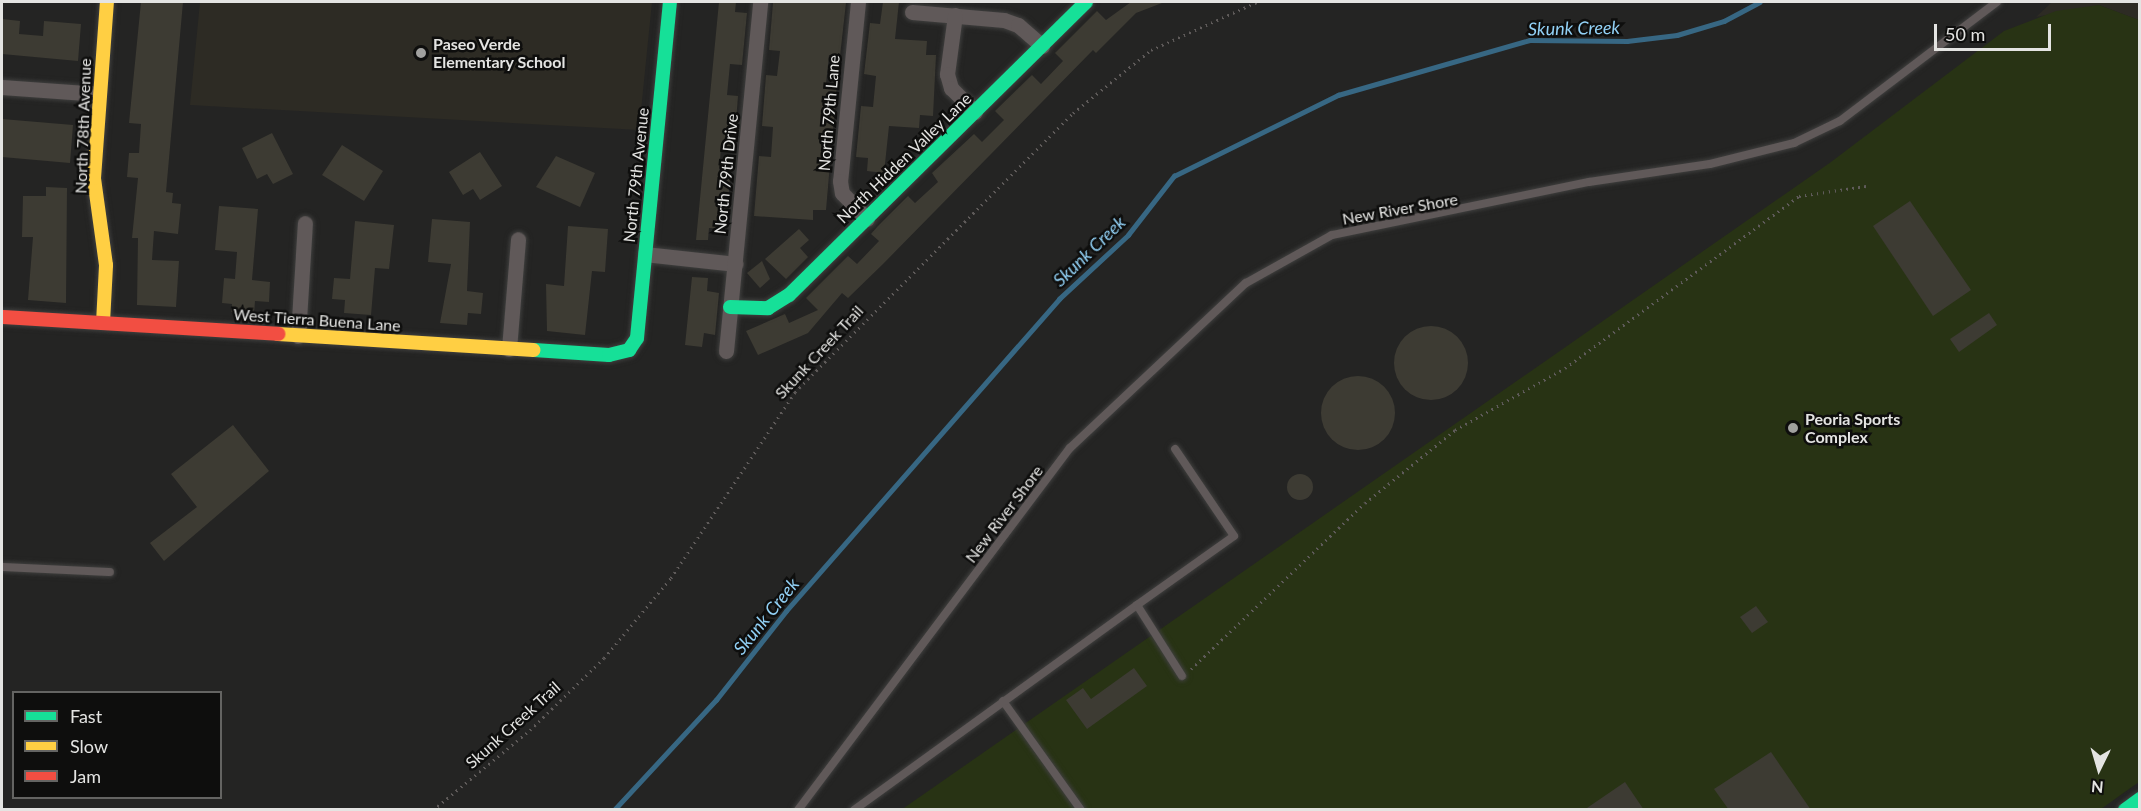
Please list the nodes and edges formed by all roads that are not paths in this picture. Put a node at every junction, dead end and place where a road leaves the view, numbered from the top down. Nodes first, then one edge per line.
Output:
1 (107, 2) edge
2 (670, 2) edge
3 (760, 2) edge
4 (858, 2) edge
5 (1086, 2) edge
6 (1997, 2) edge
7 (912, 12) dead end
8 (955, 15) junction
9 (1042, 46) junction
10 (2, 87) edge
11 (99, 94) junction
12 (975, 112) junction
13 (867, 219) junction
14 (305, 223) dead end
15 (518, 239) dead end
16 (645, 254) junction
17 (735, 264) junction
18 (730, 307) junction
19 (2, 317) edge
20 (103, 323) junction
21 (298, 336) junction
22 (509, 349) junction
23 (629, 350) joint
24 (726, 351) dead end
25 (1175, 448) dead end
26 (2, 567) edge
27 (110, 572) dead end
28 (1137, 605) junction
29 (1182, 676) road end
30 (1003, 701) junction
31 (2139, 799) edge
32 (798, 810) edge
33 (854, 810) edge
34 (1081, 810) edge
35 (2125, 810) edge

1 - 11 street, North 78th Avenue
2 - 16 street, North 79th Avenue
3 - 17 street, North 79th Drive
4 - 13 street, North 79th Lane
5 - 9 street, North Hidden Valley Lane
6 - 32 lane, New River Shore
7 - 8 street
8 - 9 street
8 - 12 street
9 - 12 street, North Hidden Valley Lane
10 - 11 street
11 - 20 street, North 78th Avenue
12 - 13 street, North Hidden Valley Lane
13 - 18 street, North Hidden Valley Lane
14 - 21 street
15 - 22 street
16 - 17 street
16 - 23 street, North 79th Avenue
17 - 18 street, North 79th Drive
18 - 24 street, North 79th Drive
19 - 20 street, West Tierra Buena Lane
20 - 21 street, West Tierra Buena Lane
21 - 22 street, West Tierra Buena Lane
22 - 23 street, West Tierra Buena Lane
25 - 28 lane
26 - 27 lane
28 - 29 lane
28 - 30 lane
30 - 33 lane
30 - 34 lane
31 - 35 street

